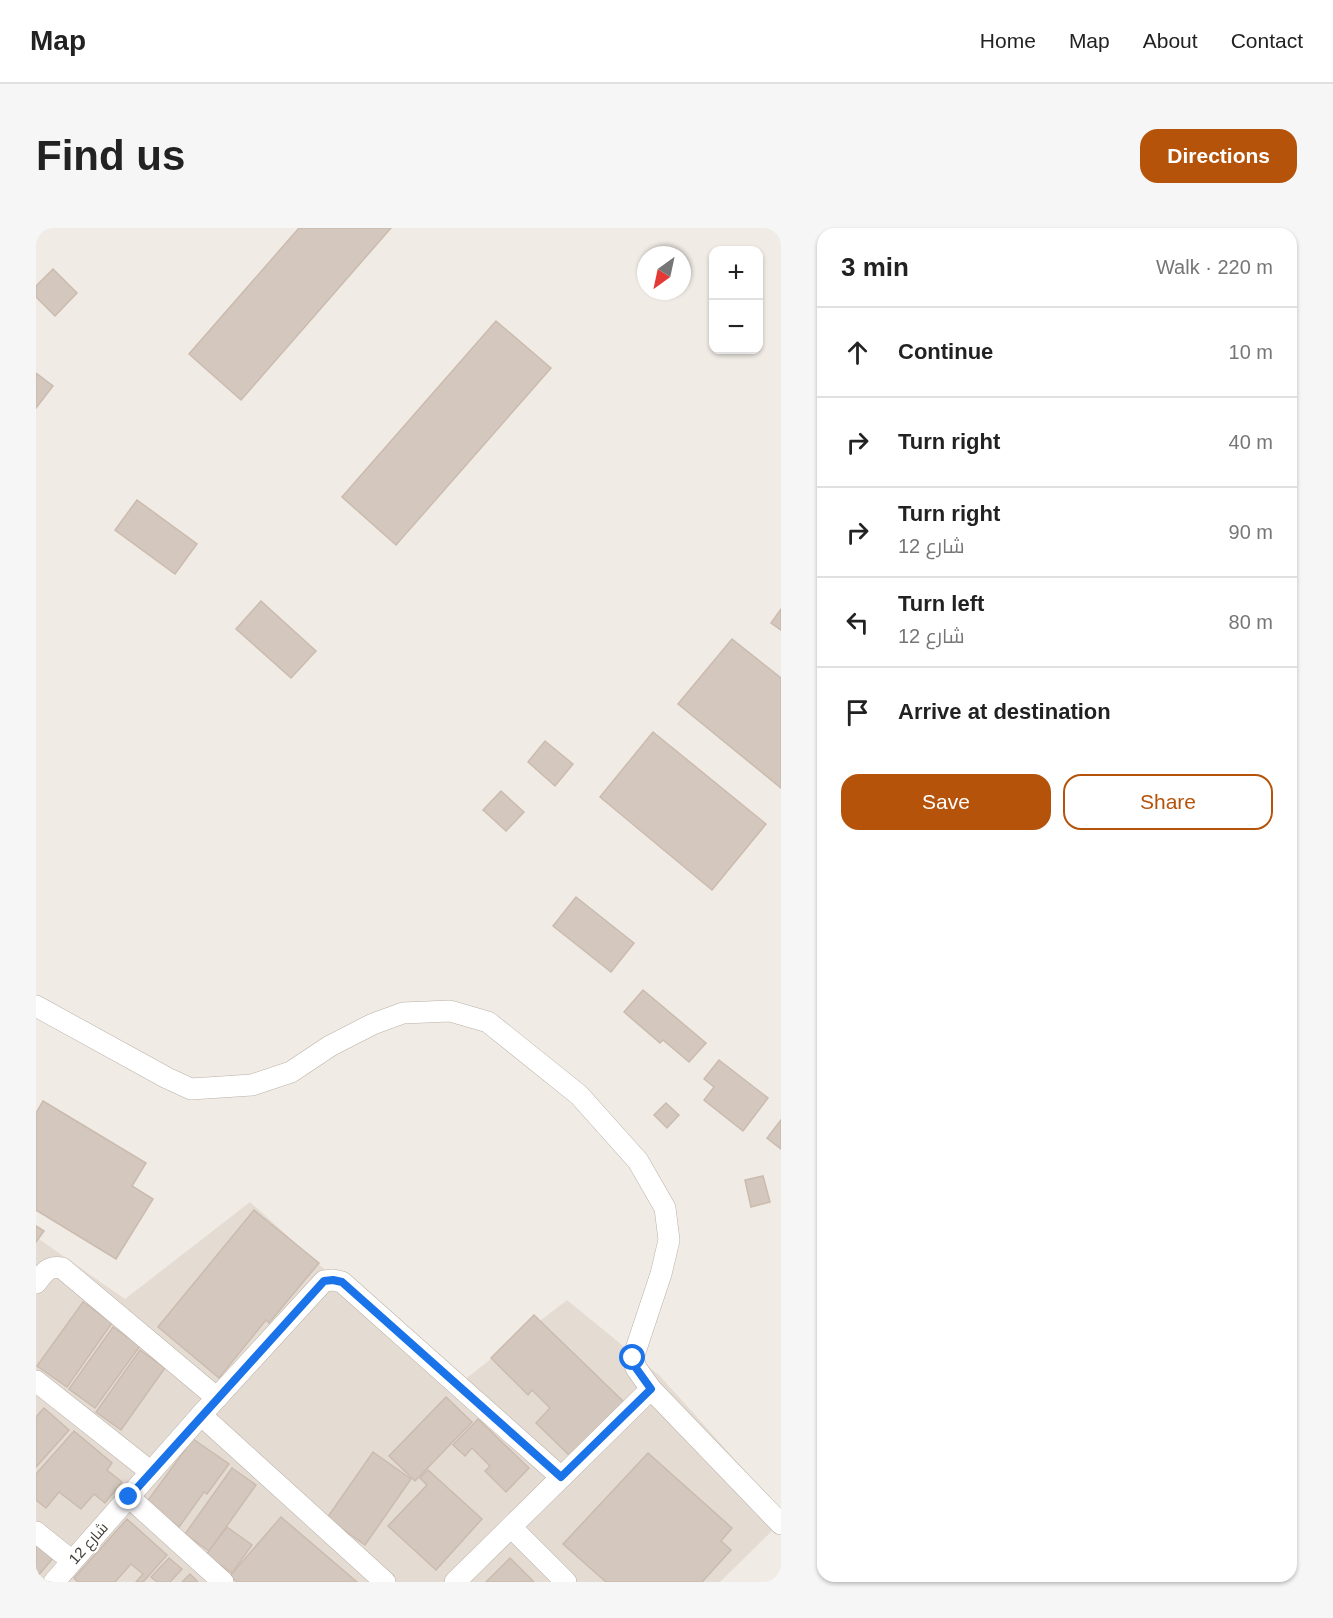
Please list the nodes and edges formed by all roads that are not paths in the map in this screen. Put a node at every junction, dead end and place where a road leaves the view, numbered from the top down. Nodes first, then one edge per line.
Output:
1 (36, 1006) edge
2 (36, 1283) edge
3 (36, 1381) edge
4 (651, 1389) junction
5 (217, 1398) junction
6 (201, 1415) junction
7 (151, 1472) junction
8 (561, 1477) junction
9 (129, 1497) junction
10 (781, 1524) edge
11 (511, 1527) junction
12 (36, 1532) edge
13 (72, 1561) junction
14 (54, 1582) edge
15 (224, 1582) edge
16 (385, 1582) edge
17 (455, 1582) edge
18 (566, 1582) edge

1 - 4 street
2 - 5 street
3 - 7 street
4 - 8 street
4 - 10 street
5 - 6 street, شارع 12
5 - 8 street, شارع 12
6 - 7 street, شارع 12
6 - 16 street
7 - 9 street, شارع 12
8 - 11 street
9 - 13 street, شارع 12
9 - 15 street
11 - 17 street
11 - 18 street
12 - 13 street
13 - 14 street, شارع 12

